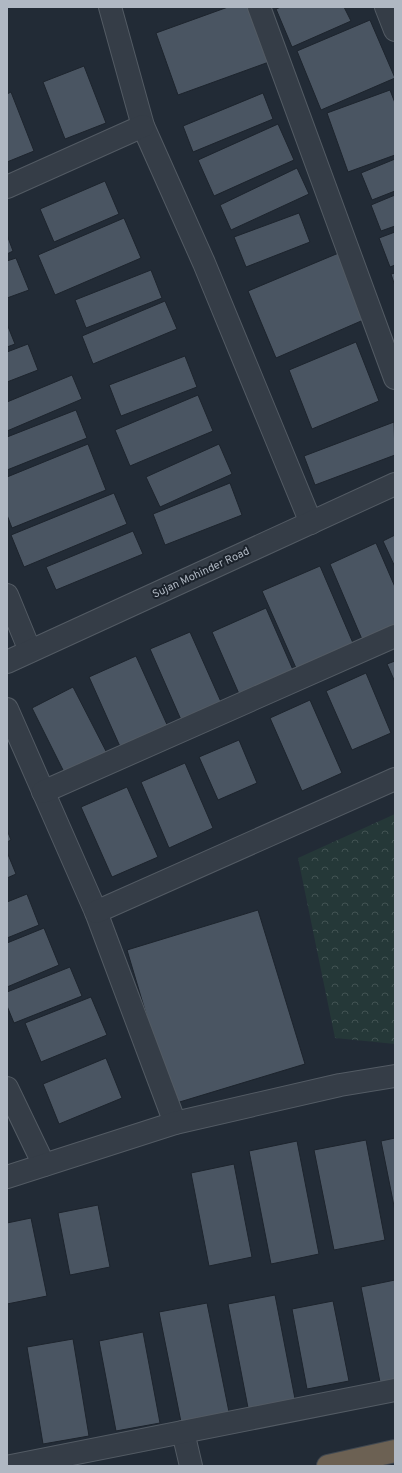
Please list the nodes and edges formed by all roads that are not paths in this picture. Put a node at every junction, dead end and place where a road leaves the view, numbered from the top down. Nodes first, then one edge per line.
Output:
1 (110, 7) edge
2 (259, 7) edge
3 (386, 7) edge
4 (395, 30) edge
5 (144, 126) junction
6 (7, 187) edge
7 (395, 378) edge
8 (395, 484) edge
9 (311, 523) junction
10 (7, 595) edge
11 (395, 636) edge
12 (30, 651) junction
13 (7, 662) edge
14 (7, 709) edge
15 (395, 779) edge
16 (43, 792) junction
17 (96, 912) junction
18 (395, 1076) edge
19 (7, 1088) edge
20 (175, 1123) junction
21 (44, 1165) junction
22 (7, 1176) edge
23 (395, 1390) edge
24 (183, 1432) junction
25 (395, 1451) edge
26 (11, 1466) edge
27 (191, 1466) edge
28 (328, 1466) edge

1 - 5 street
2 - 7 street
3 - 4 street
5 - 6 street
5 - 9 street
8 - 9 street, Sujan Mohinder Road
9 - 12 street, Sujan Mohinder Road
10 - 12 street
11 - 16 street
12 - 13 street, Sujan Mohinder Road
14 - 16 street
15 - 17 street
16 - 17 street
17 - 20 street
18 - 20 street
19 - 21 street
20 - 21 street
21 - 22 street
23 - 24 street
24 - 26 street
24 - 27 street
25 - 28 highway

